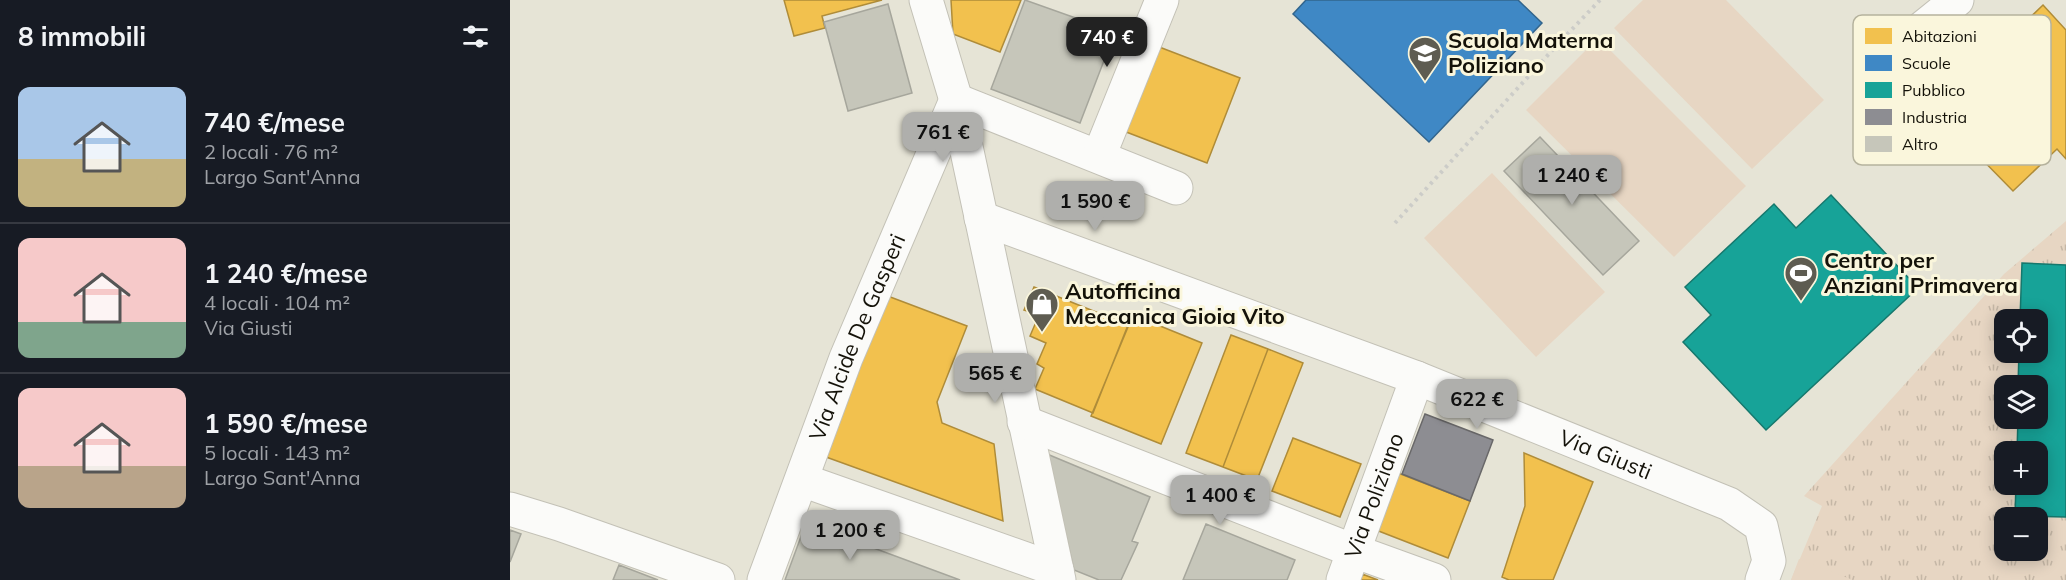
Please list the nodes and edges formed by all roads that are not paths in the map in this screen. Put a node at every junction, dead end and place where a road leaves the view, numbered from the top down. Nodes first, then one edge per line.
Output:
1 (926, 0) edge
2 (1162, 0) edge
3 (1957, 0) edge
4 (1938, 15) edge
5 (956, 100) junction
6 (1099, 156) junction
7 (1176, 188) dead end
8 (981, 218) junction
9 (1417, 378) junction
10 (1024, 422) junction
11 (802, 480) junction
12 (510, 509) edge
13 (1349, 566) edge
14 (1058, 575) edge
15 (718, 580) edge
16 (764, 580) edge
17 (1434, 580) edge
18 (1762, 580) edge

1 - 5 street
2 - 6 street
3 - 4 street
5 - 6 street
5 - 8 street
5 - 11 street, Via Alcide De Gasperi
6 - 7 street
8 - 9 street, Via Giusti
8 - 10 street
9 - 13 street, Via Poliziano
9 - 18 street, Via Giusti
10 - 13 street
10 - 14 street
11 - 14 street
11 - 16 street, Via Alcide De Gasperi
12 - 15 street
13 - 17 street

